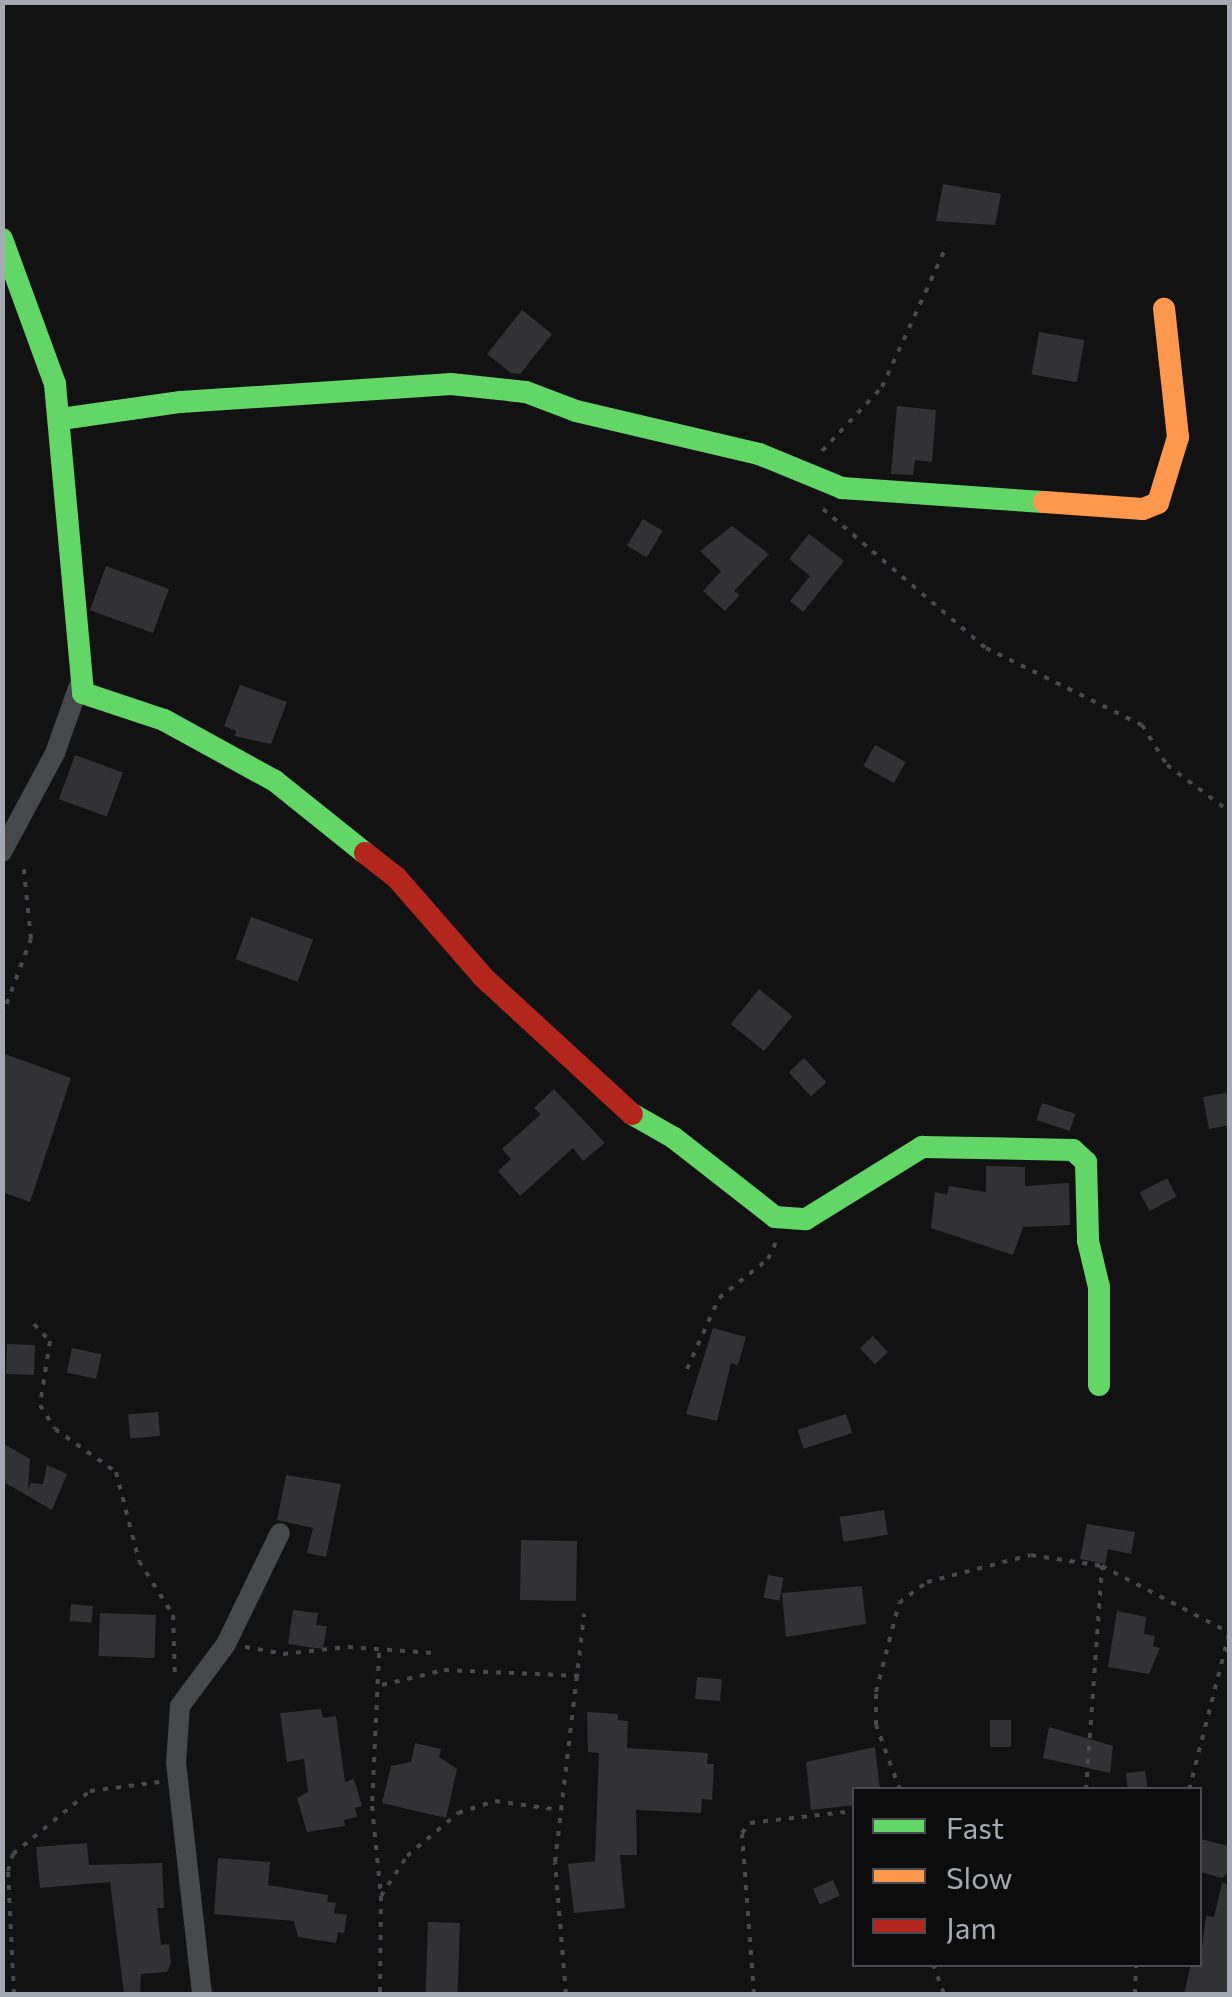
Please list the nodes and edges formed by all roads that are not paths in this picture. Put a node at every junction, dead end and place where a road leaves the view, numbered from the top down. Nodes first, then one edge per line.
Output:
1 (2, 239) edge
2 (1164, 309) dead end
3 (61, 419) junction
4 (78, 688) junction
5 (13, 855) edge
6 (1099, 1384) dead end
7 (280, 1533) dead end
8 (202, 1994) edge

1 - 3 street
2 - 3 street
3 - 4 street
4 - 5 street
4 - 6 street
7 - 8 street

